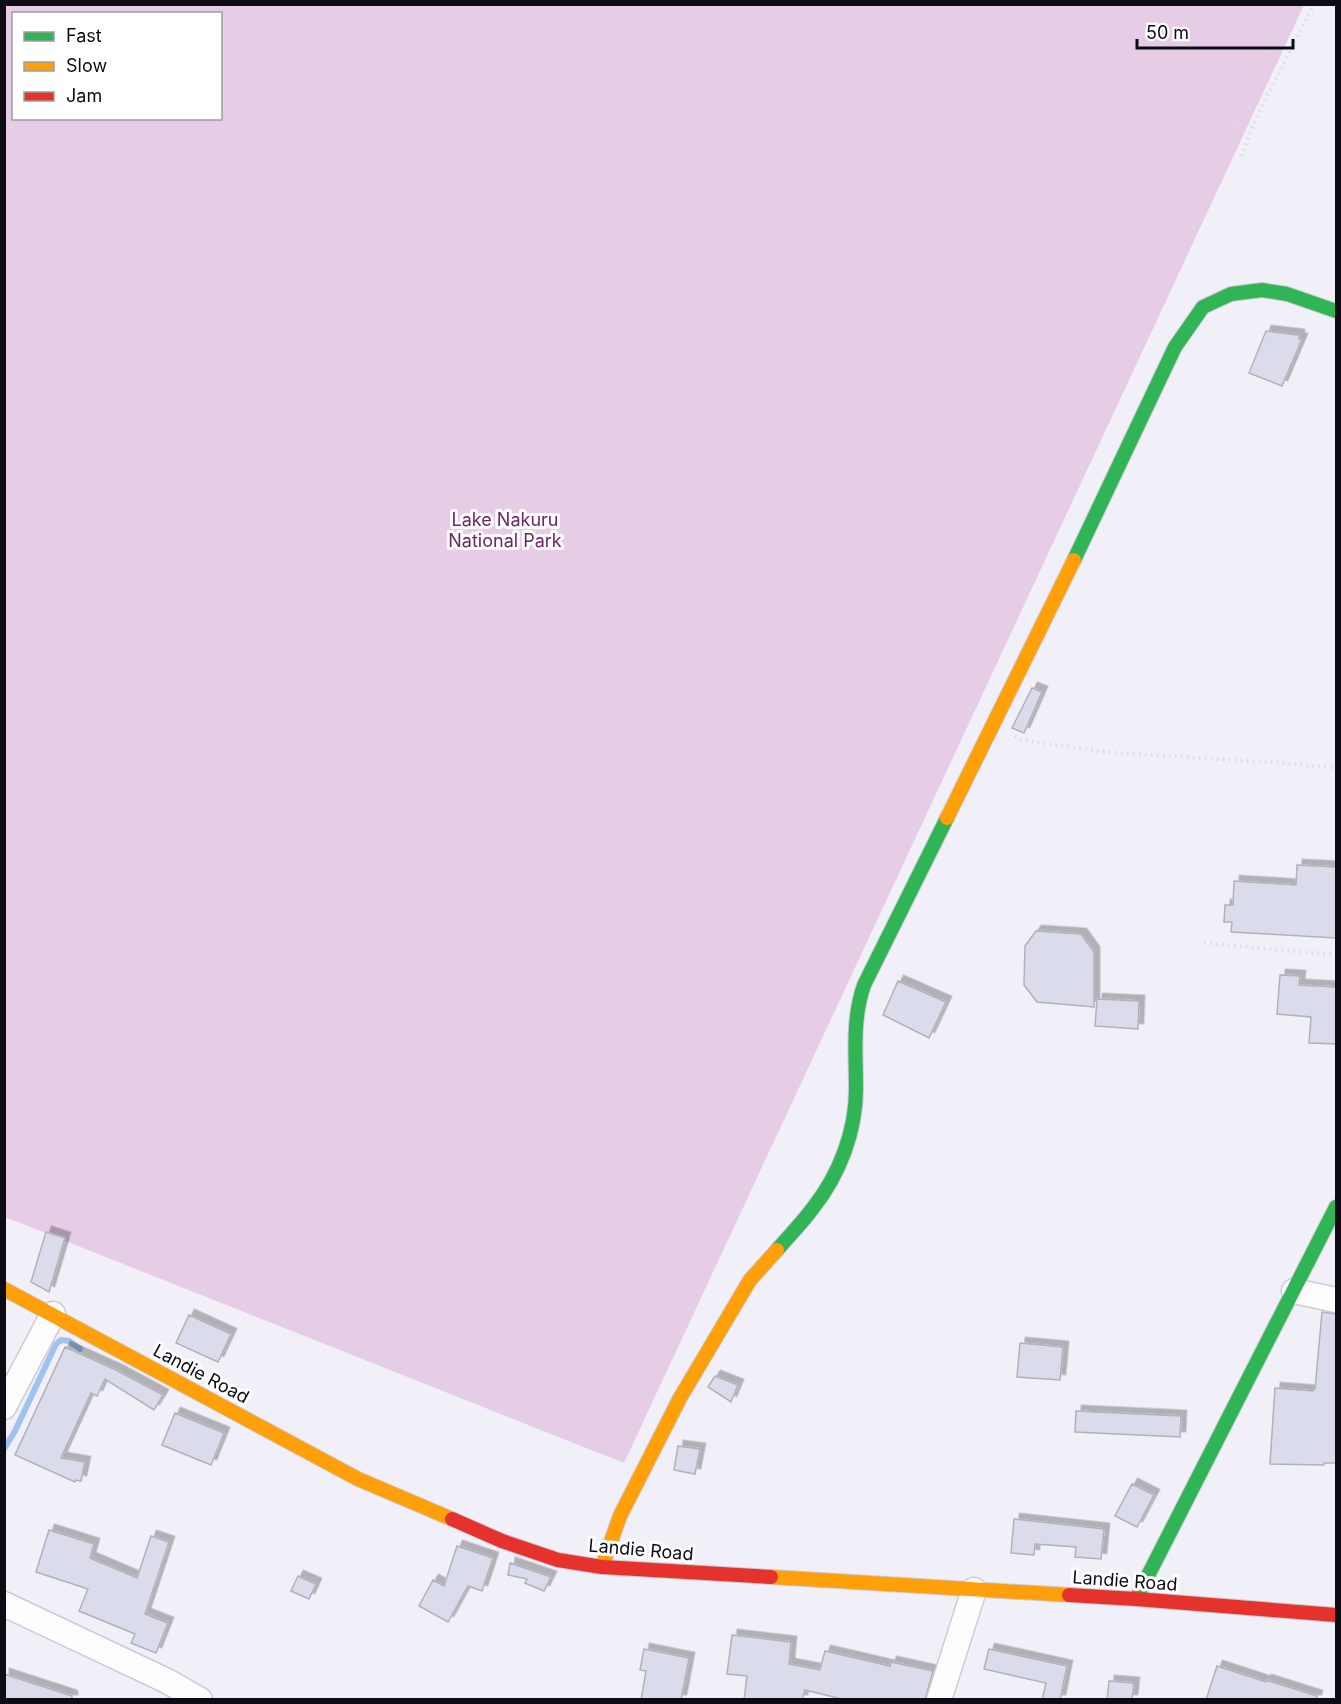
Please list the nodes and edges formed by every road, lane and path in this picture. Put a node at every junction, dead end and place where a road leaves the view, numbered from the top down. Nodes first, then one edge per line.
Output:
1 (1292, 4) edge
2 (1314, 4) edge
3 (1221, 155) dead end
4 (1240, 156) dead end
5 (1336, 311) edge
6 (993, 725) junction
7 (1336, 768) edge
8 (1204, 943) dead end
9 (1336, 955) edge
10 (1336, 1207) edge
11 (4, 1289) edge
12 (1294, 1291) junction
13 (1336, 1300) edge
14 (52, 1314) junction
15 (4, 1407) edge
16 (602, 1567) junction
17 (974, 1590) junction
18 (1136, 1599) junction
19 (4, 1604) edge
20 (1336, 1615) edge
21 (200, 1700) edge
22 (939, 1700) edge

1 - 3 path
2 - 4 path
5 - 6 street
6 - 7 path
6 - 16 street
8 - 9 path
10 - 12 street
11 - 14 street, Landie Road
12 - 13 street
12 - 18 street
14 - 15 street
14 - 16 street, Landie Road
16 - 17 street, Landie Road
17 - 18 street, Landie Road
17 - 22 street
18 - 20 street, Landie Road
19 - 21 street

